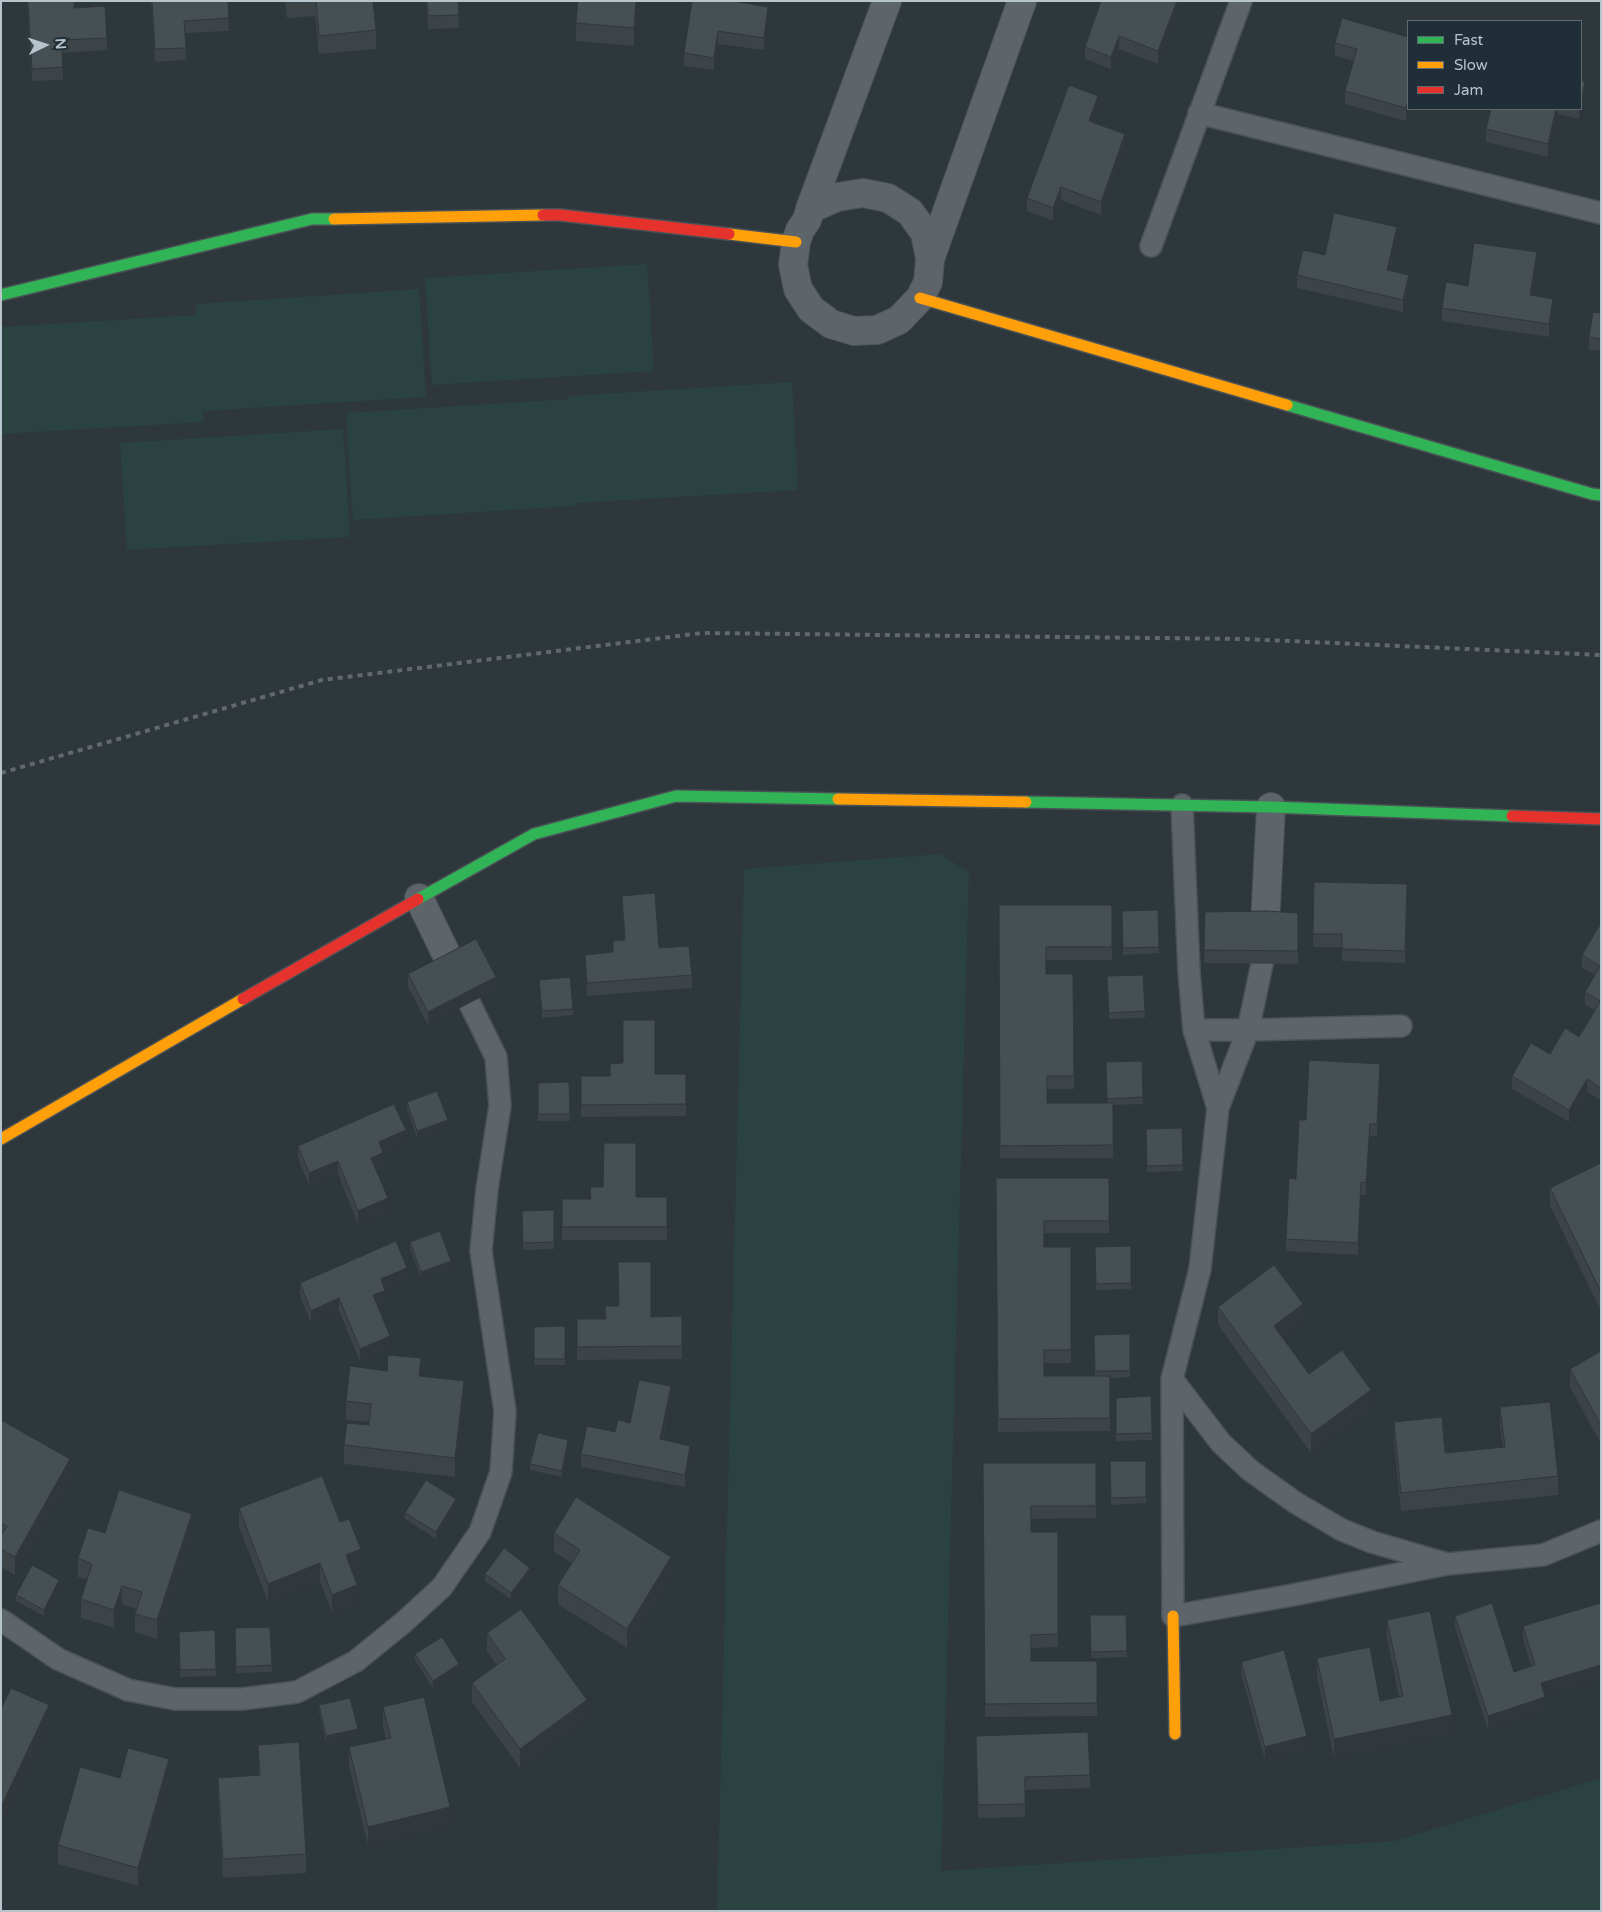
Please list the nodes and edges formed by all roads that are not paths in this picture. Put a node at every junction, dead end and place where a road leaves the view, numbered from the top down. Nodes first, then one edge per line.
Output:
1 (887, 1) edge
2 (1022, 1) edge
3 (1241, 1) edge
4 (1199, 113) junction
5 (810, 208) junction
6 (1601, 213) edge
7 (796, 242) junction
8 (1151, 246) dead end
9 (930, 259) junction
10 (1, 295) edge
11 (920, 298) junction
12 (1601, 495) edge
13 (1182, 805) junction
14 (1271, 807) junction
15 (1601, 820) edge
16 (419, 898) junction
17 (1266, 924) edge
18 (451, 964) edge
19 (1262, 964) edge
20 (470, 1004) edge
21 (1401, 1026) dead end
22 (1194, 1030) junction
23 (1248, 1030) junction
24 (1218, 1108) junction
25 (1, 1139) edge
26 (1172, 1380) junction
27 (1601, 1531) edge
28 (1447, 1564) junction
29 (1174, 1616) junction
30 (1, 1620) edge
31 (1175, 1734) dead end

1 - 5 street
2 - 9 street
3 - 4 lane
4 - 6 lane
4 - 8 lane
5 - 7 street
5 - 9 street
7 - 10 street
7 - 11 street
9 - 11 street
11 - 12 street
13 - 14 street
13 - 16 street
13 - 22 lane
14 - 15 street
14 - 17 street
16 - 18 street
16 - 25 street
19 - 23 lane
20 - 30 lane
21 - 23 lane
22 - 23 lane
22 - 24 lane
23 - 24 lane
24 - 26 lane
26 - 28 lane
26 - 29 lane
27 - 28 lane
28 - 29 lane
29 - 31 street

